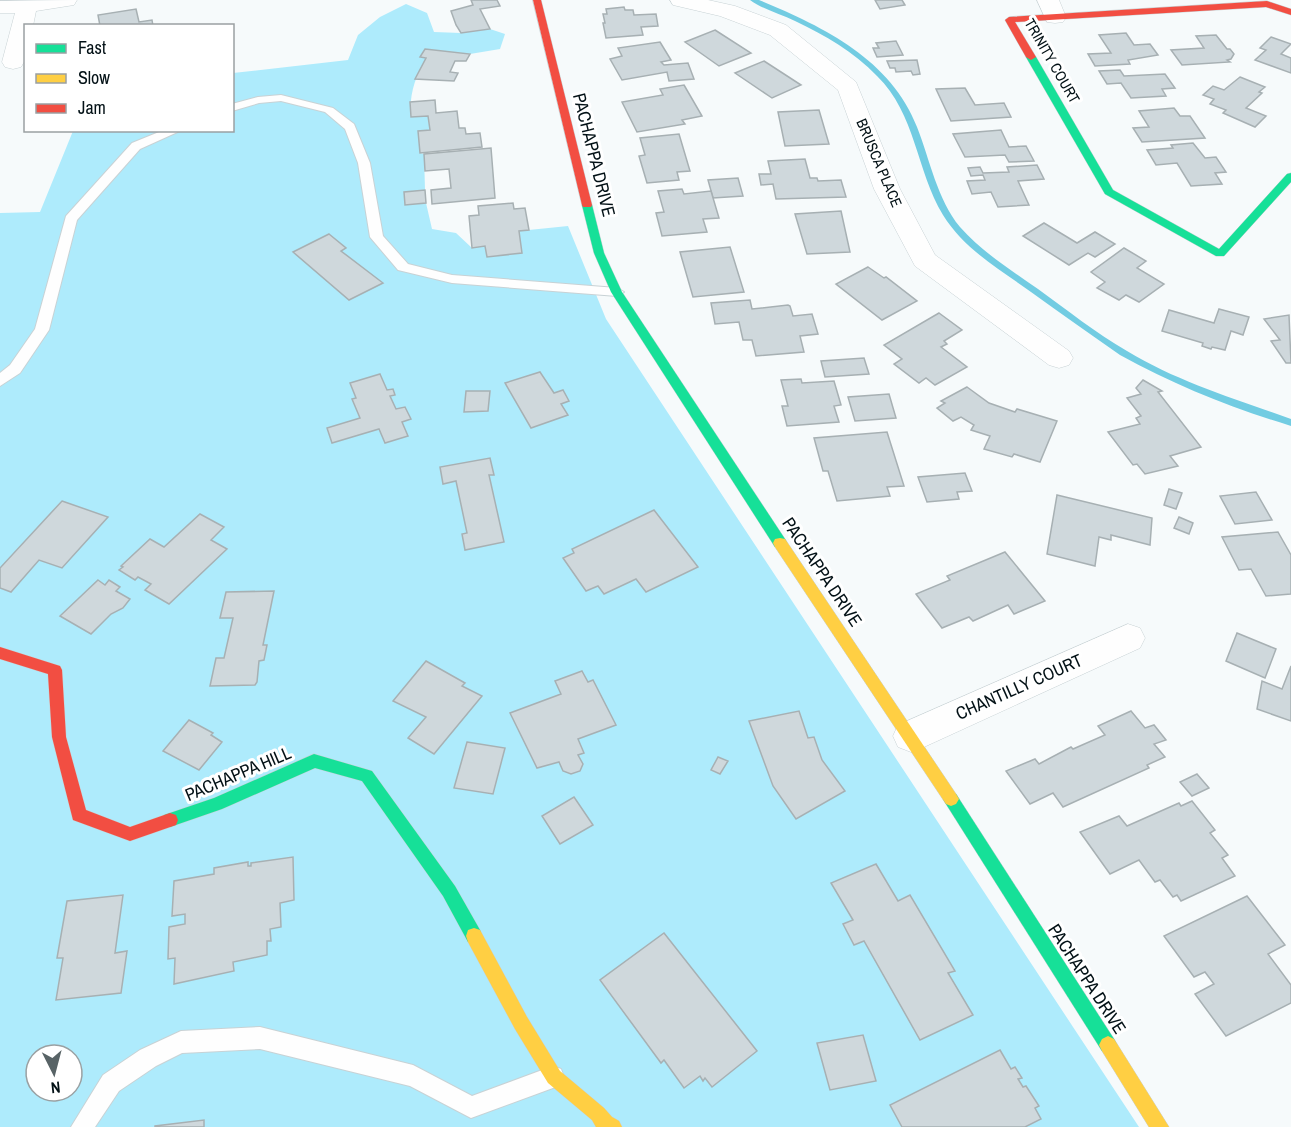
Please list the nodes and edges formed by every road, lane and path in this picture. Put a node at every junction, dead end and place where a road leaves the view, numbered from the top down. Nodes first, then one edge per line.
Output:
1 (66, 0) edge
2 (537, 0) edge
3 (681, 0) edge
4 (27, 6) junction
5 (0, 7) edge
6 (1052, 9) edge
7 (1291, 12) edge
8 (13, 62) dead end
9 (234, 107) edge
10 (171, 132) edge
11 (1291, 176) edge
12 (617, 292) junction
13 (1059, 358) dead end
14 (0, 381) edge
15 (1128, 638) dead end
16 (0, 653) edge
17 (911, 736) junction
18 (554, 1077) junction
19 (599, 1123) edge
20 (82, 1127) edge
21 (1160, 1127) edge

1 - 4 street
2 - 12 street, PACHAPPA DRIVE
3 - 13 street, BRUSCA PLACE
4 - 5 street
4 - 8 street
6 - 7 street, TRINITY COURT
6 - 11 street, TRINITY COURT
9 - 12 lane
10 - 14 lane
12 - 17 street, PACHAPPA DRIVE
15 - 17 street, CHANTILLY COURT
16 - 18 street, PACHAPPA HILL
17 - 21 street, PACHAPPA DRIVE
18 - 19 street, PACHAPPA HILL
18 - 20 lane

